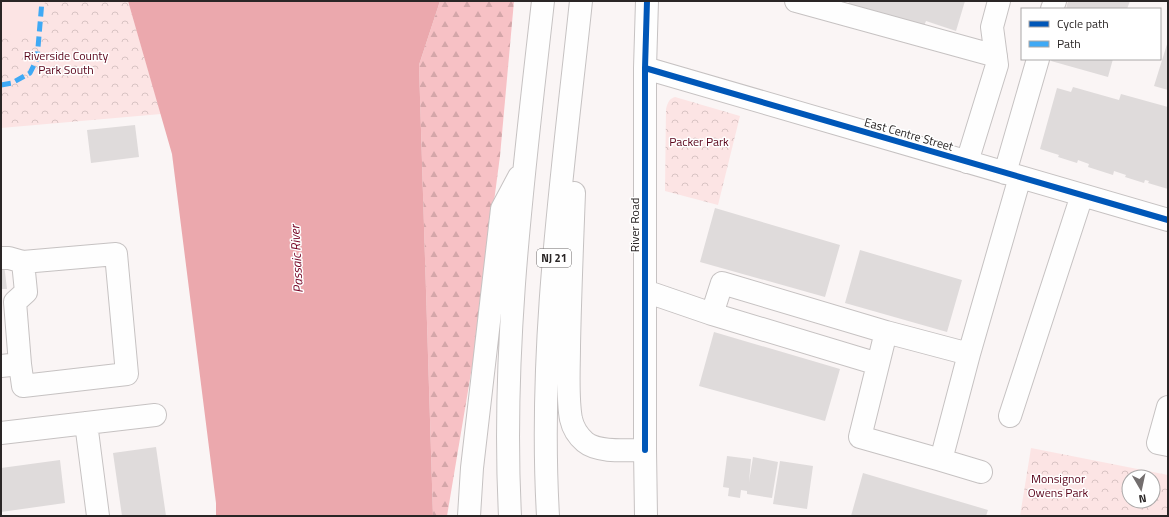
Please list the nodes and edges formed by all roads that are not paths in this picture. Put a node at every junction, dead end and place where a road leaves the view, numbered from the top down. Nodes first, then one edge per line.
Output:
1 (543, 1) edge
2 (582, 1) edge
3 (647, 1) edge
4 (796, 1) edge
5 (999, 1) edge
6 (996, 56) junction
7 (1038, 60) edge
8 (645, 68) junction
9 (967, 162) junction
10 (525, 166) junction
11 (1013, 175) junction
12 (1082, 195) junction
13 (1168, 220) edge
14 (1, 258) edge
15 (23, 262) junction
16 (645, 291) junction
17 (8, 302) edge
18 (712, 314) junction
19 (886, 332) junction
20 (969, 354) junction
21 (878, 364) junction
22 (11, 365) edge
23 (1168, 407) edge
24 (155, 415) dead end
25 (1010, 416) dead end
26 (86, 423) junction
27 (1, 433) edge
28 (1168, 445) edge
29 (645, 450) junction
30 (941, 460) junction
31 (981, 472) dead end
32 (98, 516) edge
33 (469, 516) edge
34 (510, 516) edge
35 (548, 516) edge
36 (646, 516) edge

1 - 10 main road
2 - 29 main road
2 - 35 main road, NJ 21
3 - 8 main road, River Road
4 - 6 main road
5 - 6 main road
6 - 9 main road
7 - 11 main road
8 - 9 main road, East Centre Street
8 - 16 main road, River Road
9 - 11 main road, East Centre Street
10 - 33 main road
10 - 34 main road
11 - 12 main road, East Centre Street
11 - 20 main road
12 - 13 main road, East Centre Street
12 - 25 main road
14 - 15 main road
15 - 17 main road
15 - 22 main road
16 - 18 main road
16 - 29 main road, River Road
17 - 22 main road
18 - 19 main road
18 - 21 main road
19 - 20 main road
19 - 21 main road
20 - 30 main road
21 - 30 main road
23 - 28 main road
24 - 26 main road
26 - 27 main road
26 - 32 main road
29 - 36 main road, River Road
30 - 31 main road

